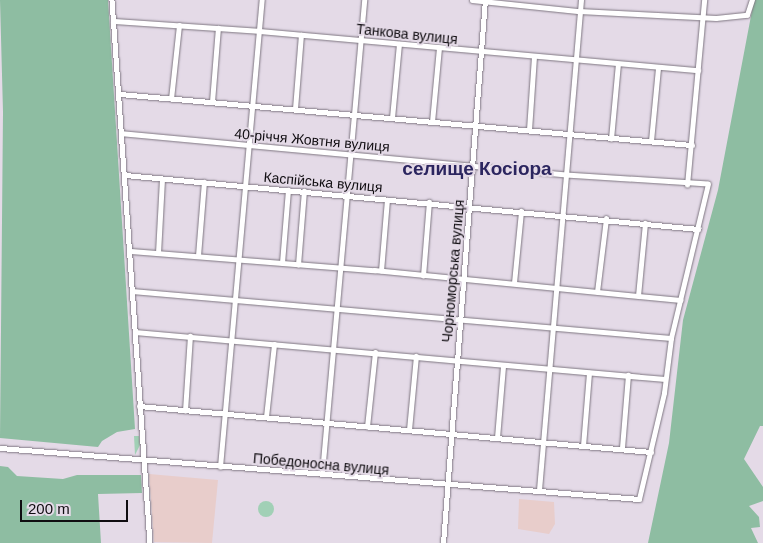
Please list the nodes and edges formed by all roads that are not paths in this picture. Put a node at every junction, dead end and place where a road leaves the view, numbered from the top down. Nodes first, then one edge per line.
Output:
1 (112, 0) edge
2 (262, 0) edge
3 (364, 0) edge
4 (472, 0) edge
5 (581, 0) edge
6 (704, 0) edge
7 (752, 0) edge
8 (485, 1) edge
9 (579, 11) junction
10 (702, 17) junction
11 (113, 21) junction
12 (179, 25) junction
13 (218, 28) junction
14 (259, 30) junction
15 (301, 35) junction
16 (361, 40) junction
17 (399, 44) junction
18 (439, 48) junction
19 (483, 52) junction
20 (534, 57) junction
21 (576, 62) junction
22 (618, 64) junction
23 (658, 68) junction
24 (698, 70) junction
25 (120, 94) junction
26 (171, 99) junction
27 (212, 102) junction
28 (252, 105) junction
29 (295, 108) junction
30 (353, 114) junction
31 (392, 118) junction
32 (432, 122) junction
33 (477, 128) junction
34 (529, 130) junction
35 (123, 134) junction
36 (569, 134) junction
37 (611, 139) junction
38 (651, 141) junction
39 (692, 145) junction
40 (249, 146) junction
41 (350, 156) junction
42 (473, 166) junction
43 (125, 175) junction
44 (566, 175) junction
45 (162, 179) junction
46 (204, 182) junction
47 (687, 185) junction
48 (245, 186) junction
49 (288, 190) junction
50 (304, 191) junction
51 (346, 195) junction
52 (387, 200) junction
53 (429, 202) junction
54 (469, 207) junction
55 (521, 210) junction
56 (563, 214) junction
57 (606, 218) junction
58 (645, 223) junction
59 (698, 229) junction
60 (130, 251) junction
61 (158, 253) junction
62 (198, 256) junction
63 (238, 260) junction
64 (282, 264) junction
65 (298, 265) junction
66 (341, 270) junction
67 (381, 271) junction
68 (424, 276) junction
69 (464, 280) junction
70 (514, 284) junction
71 (556, 289) junction
72 (132, 291) junction
73 (597, 292) junction
74 (638, 296) junction
75 (235, 300) junction
76 (681, 300) junction
77 (337, 309) junction
78 (460, 321) junction
79 (553, 328) junction
80 (135, 332) junction
81 (190, 336) junction
82 (671, 338) junction
83 (231, 341) junction
84 (274, 344) junction
85 (332, 348) junction
86 (375, 352) junction
87 (416, 356) junction
88 (456, 360) junction
89 (503, 366) junction
90 (548, 369) junction
91 (589, 373) junction
92 (628, 375) junction
93 (665, 379) junction
94 (139, 406) junction
95 (185, 410) junction
96 (225, 414) junction
97 (266, 417) junction
98 (326, 423) junction
99 (368, 427) junction
100 (409, 430) junction
101 (450, 434) junction
102 (497, 438) junction
103 (543, 443) junction
104 (583, 446) junction
105 (0, 448) edge
106 (622, 448) junction
107 (651, 452) junction
108 (143, 458) junction
109 (220, 467) junction
110 (322, 473) junction
111 (447, 485) junction
112 (539, 490) junction
113 (150, 543) edge
114 (443, 543) edge

1 - 11 street
2 - 14 street
3 - 16 street
4 - 8 street
5 - 9 street
6 - 10 street
7 - 10 street
8 - 9 street
8 - 19 street, Чорноморська вулиця
9 - 10 street
9 - 21 street
10 - 24 street
11 - 12 street, Танкова вулиця
11 - 25 street
12 - 13 street, Танкова вулиця
12 - 26 street
13 - 14 street, Танкова вулиця
13 - 27 street
14 - 15 street, Танкова вулиця
14 - 28 street
15 - 16 street, Танкова вулиця
15 - 29 street
16 - 17 street, Танкова вулиця
16 - 30 street
17 - 18 street, Танкова вулиця
17 - 31 street
18 - 19 street, Танкова вулиця
18 - 32 street
19 - 20 street, Танкова вулиця
19 - 33 street, Чорноморська вулиця
20 - 21 street, Танкова вулиця
20 - 34 street
21 - 22 street, Танкова вулиця
21 - 36 street
22 - 23 street, Танкова вулиця
22 - 37 street
23 - 24 street, Танкова вулиця
23 - 38 street
24 - 39 street
25 - 26 street
25 - 35 street
26 - 27 street
27 - 28 street
28 - 29 street
28 - 40 street
29 - 30 street
30 - 31 street
30 - 41 street
31 - 32 street
32 - 33 street
33 - 34 street
33 - 42 street, Чорноморська вулиця
34 - 36 street
35 - 40 street, 40-річчя Жовтня вулиця
35 - 43 street
36 - 37 street
36 - 44 street
37 - 38 street
38 - 39 street
39 - 47 street
40 - 41 street, 40-річчя Жовтня вулиця
40 - 48 street
41 - 42 street, 40-річчя Жовтня вулиця
41 - 51 street
42 - 44 street, 40-річчя Жовтня вулиця
42 - 54 street, Чорноморська вулиця
43 - 45 street, Каспійська вулиця
43 - 60 street
44 - 47 street, 40-річчя Жовтня вулиця
44 - 56 street
45 - 46 street, Каспійська вулиця
45 - 61 street
46 - 48 street, Каспійська вулиця
46 - 62 street
47 - 59 street, 40-річчя Жовтня вулиця
48 - 49 street, Каспійська вулиця
48 - 63 street
49 - 50 street, Каспійська вулиця
49 - 64 street
50 - 51 street, Каспійська вулиця
50 - 65 street
51 - 52 street, Каспійська вулиця
51 - 66 street
52 - 53 street, Каспійська вулиця
52 - 67 street
53 - 54 street, Каспійська вулиця
53 - 68 street
54 - 55 street, Каспійська вулиця
54 - 69 street, Чорноморська вулиця
55 - 56 street, Каспійська вулиця
55 - 70 street
56 - 57 street, Каспійська вулиця
56 - 71 street
57 - 58 street, Каспійська вулиця
57 - 73 street
58 - 59 street, Каспійська вулиця
58 - 74 street
59 - 76 street
60 - 61 street
60 - 72 street
61 - 62 street
62 - 63 street
63 - 64 street
63 - 75 street
64 - 65 street
65 - 66 street
66 - 67 street
66 - 77 street
67 - 68 street
68 - 69 street
69 - 70 street
69 - 78 street, Чорноморська вулиця
70 - 71 street
71 - 73 street
71 - 79 street
72 - 75 street
72 - 80 street
73 - 74 street
74 - 76 street
75 - 77 street
75 - 83 street
76 - 82 street
77 - 78 street
77 - 85 street
78 - 79 street
78 - 88 street, Чорноморська вулиця
79 - 82 street
79 - 90 street
80 - 81 street
80 - 94 street
81 - 83 street
81 - 95 street
82 - 93 street
83 - 84 street
83 - 96 street
84 - 85 street
84 - 97 street
85 - 86 street
85 - 98 street
86 - 87 street
86 - 99 street
87 - 88 street
87 - 100 street
88 - 89 street
88 - 101 street, Чорноморська вулиця
89 - 90 street
89 - 102 street
90 - 91 street
90 - 103 street
91 - 92 street
91 - 104 street
92 - 93 street
92 - 106 street
93 - 107 street
94 - 95 street
94 - 108 street
95 - 96 street
96 - 97 street
96 - 109 street
97 - 98 street
98 - 99 street
98 - 110 street
99 - 100 street
100 - 101 street
101 - 102 street
101 - 111 street, Чорноморська вулиця
102 - 103 street
103 - 104 street
103 - 112 street
104 - 106 street
105 - 108 street, Победоносна вулиця
106 - 107 street
107 - 112 street, Победоносна вулиця
108 - 109 street, Победоносна вулиця
108 - 113 street
109 - 110 street, Победоносна вулиця
110 - 111 street, Победоносна вулиця
111 - 112 street, Победоносна вулиця
111 - 114 street, Чорноморська вулиця

